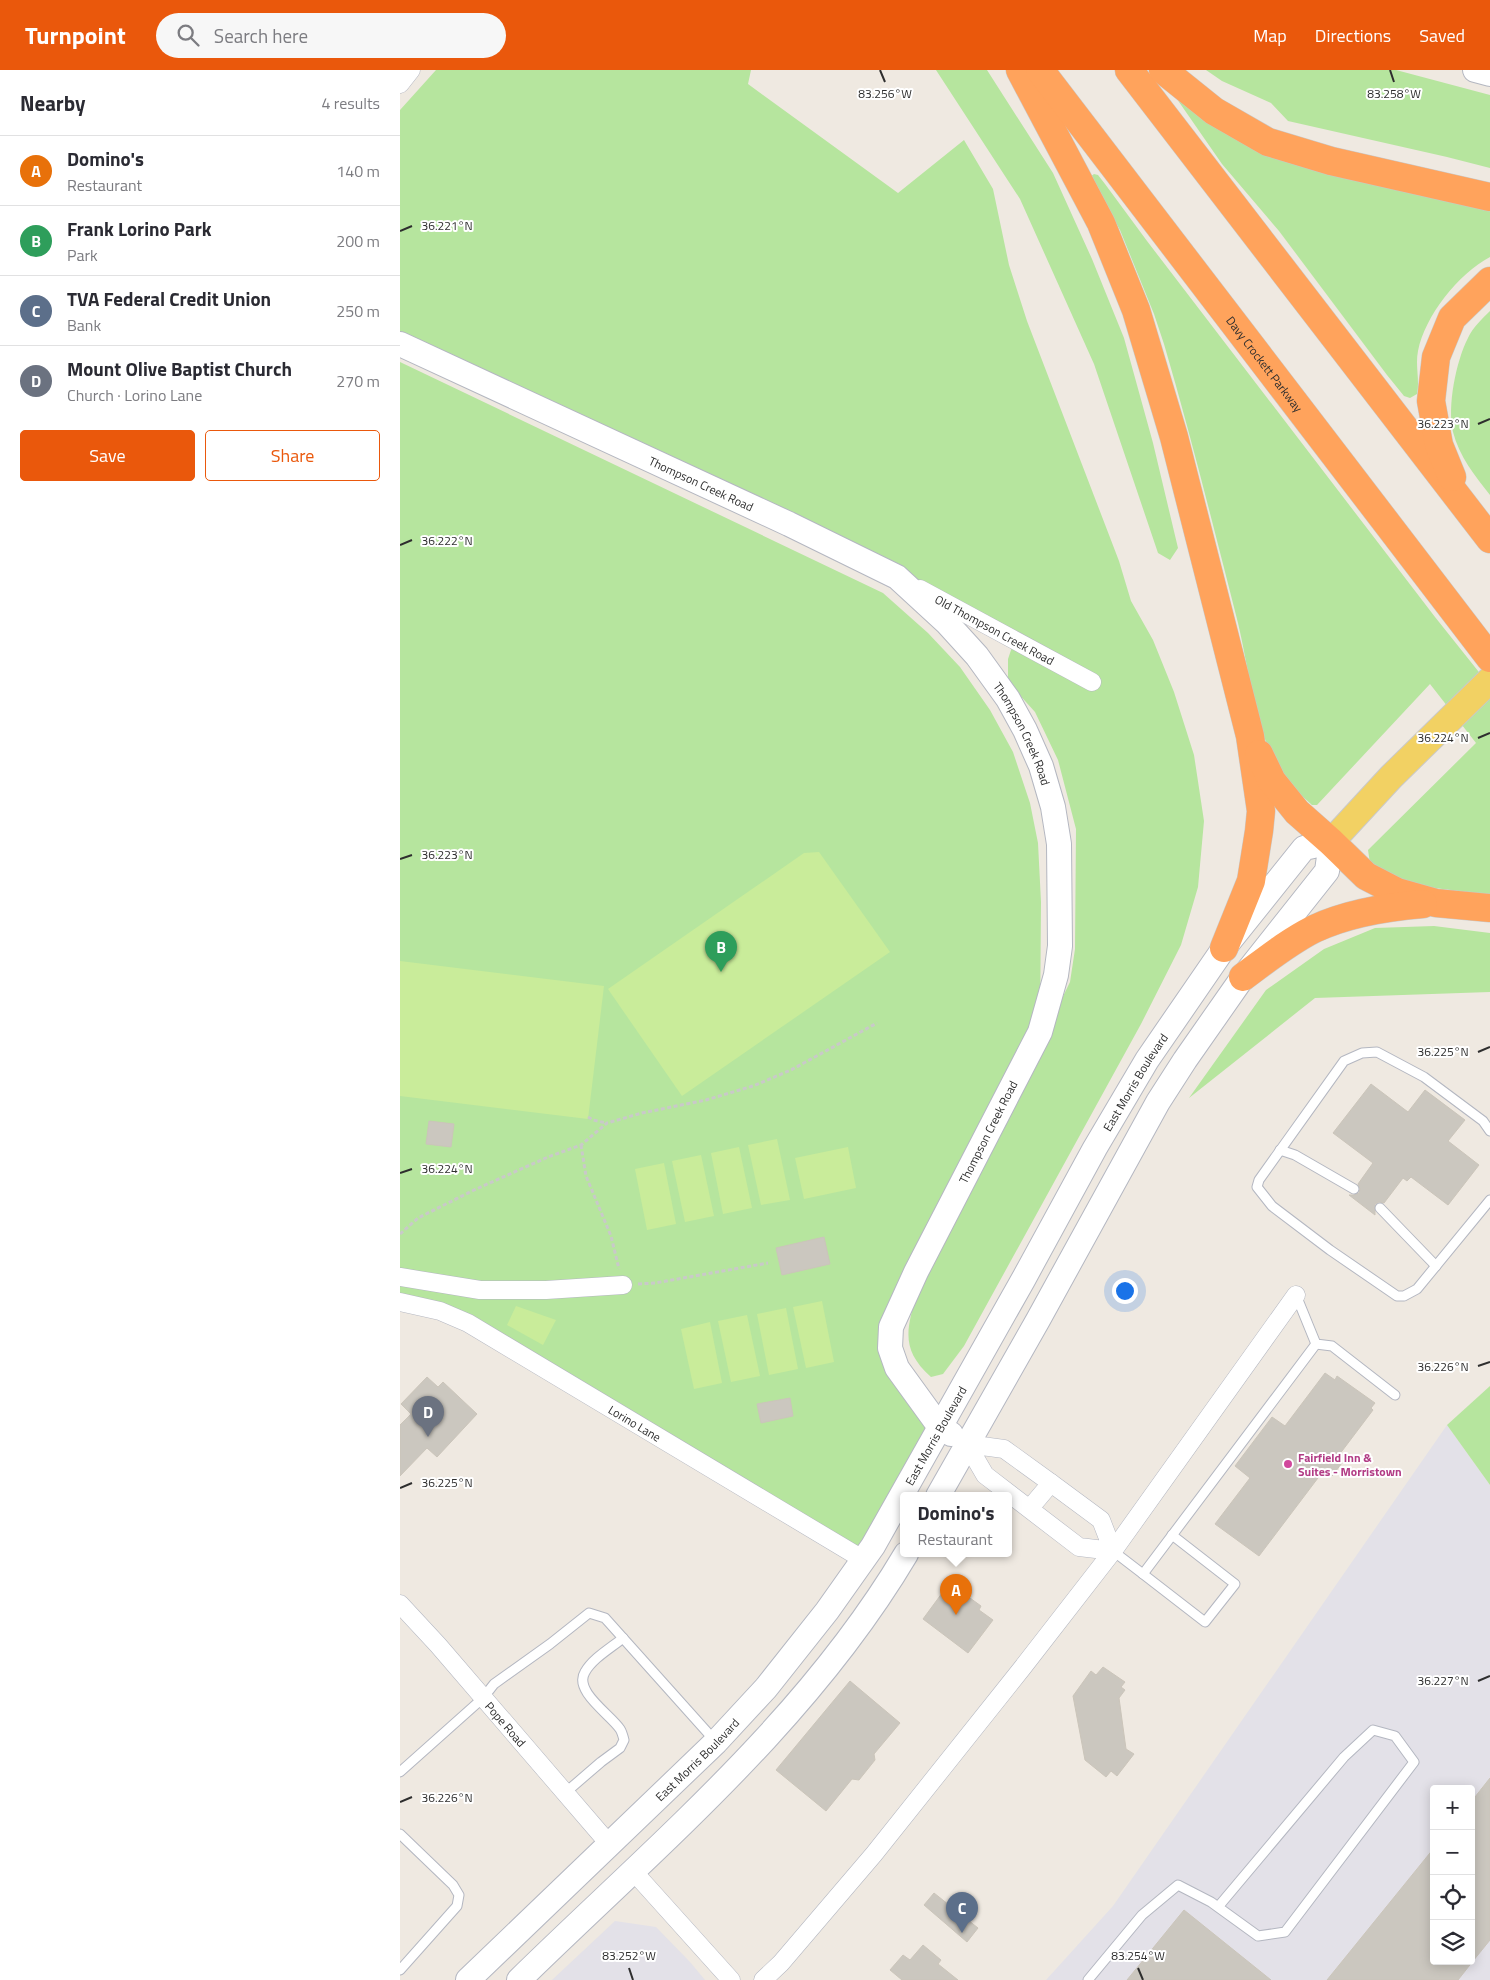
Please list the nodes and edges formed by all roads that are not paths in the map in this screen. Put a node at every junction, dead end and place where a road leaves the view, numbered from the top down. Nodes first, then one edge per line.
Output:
1 (410, 70) edge
2 (1020, 70) edge
3 (1040, 70) edge
4 (1129, 70) edge
5 (1163, 70) edge
6 (1474, 70) edge
7 (1490, 74) edge
8 (400, 84) edge
9 (1490, 197) edge
10 (1490, 281) edge
11 (400, 344) edge
12 (1462, 504) junction
13 (1490, 539) edge
14 (897, 577) junction
15 (1490, 658) edge
16 (1490, 680) edge
17 (1092, 682) dead end
18 (1250, 736) junction
19 (1331, 842) junction
20 (1436, 902) junction
21 (1490, 908) edge
22 (1224, 948) junction
23 (1243, 977) junction
24 (1490, 1131) edge
25 (1280, 1150) junction
26 (1354, 1189) dead end
27 (1490, 1200) edge
28 (1380, 1208) dead end
29 (1436, 1266) junction
30 (400, 1277) edge
31 (623, 1285) road end
32 (1296, 1295) joint
33 (400, 1302) edge
34 (1316, 1344) junction
35 (1395, 1395) dead end
36 (939, 1426) junction
37 (967, 1444) junction
38 (1051, 1482) junction
39 (903, 1492) edge
40 (940, 1492) edge
41 (1008, 1492) edge
42 (1012, 1495) edge
43 (900, 1498) edge
44 (1030, 1508) junction
45 (1172, 1535) junction
46 (1113, 1551) junction
47 (904, 1557) edge
48 (864, 1560) junction
49 (1143, 1574) junction
50 (400, 1604) edge
51 (623, 1638) junction
52 (483, 1698) junction
53 (716, 1742) junction
54 (400, 1772) edge
55 (565, 1793) junction
56 (400, 1834) edge
57 (610, 1845) junction
58 (633, 1871) junction
59 (1218, 1907) junction
60 (400, 1970) edge
61 (468, 1980) edge
62 (519, 1980) edge
63 (731, 1980) edge
64 (763, 1980) edge
65 (1088, 1980) edge

1 - 8 street
2 - 18 highway
3 - 15 highway, Davy Crockett Parkway
4 - 12 highway
5 - 9 highway
6 - 7 main road
10 - 12 highway
11 - 14 main road, Thompson Creek Road
12 - 13 highway
14 - 17 street, Old Thompson Creek Road
14 - 36 main road, Thompson Creek Road
16 - 19 main road
18 - 19 highway
18 - 22 highway
19 - 20 highway
19 - 22 main road, East Morris Boulevard
19 - 23 main road
20 - 21 highway
20 - 23 highway
22 - 36 main road, East Morris Boulevard
23 - 37 main road
24 - 25 lane
25 - 26 lane
25 - 29 lane
27 - 29 lane
28 - 29 lane
30 - 31 street
32 - 34 lane
32 - 46 street
33 - 48 street, Lorino Lane
34 - 35 lane
34 - 45 lane
36 - 37 main road
36 - 39 main road, East Morris Boulevard
37 - 38 street
37 - 40 main road
37 - 41 street
38 - 44 street
38 - 46 street
42 - 44 street
43 - 48 main road, East Morris Boulevard
44 - 46 street
45 - 49 lane
45 - 49 lane
46 - 49 lane
46 - 64 street
47 - 58 main road
48 - 53 main road, East Morris Boulevard
50 - 52 street, Pope Road
51 - 52 lane
51 - 53 lane
51 - 55 lane
52 - 54 lane
52 - 55 street, Pope Road
53 - 57 main road, East Morris Boulevard
55 - 57 street, Pope Road
56 - 60 lane
57 - 58 main road
57 - 61 main road, East Morris Boulevard
58 - 62 main road
58 - 63 street
59 - 59 lane
59 - 65 lane

